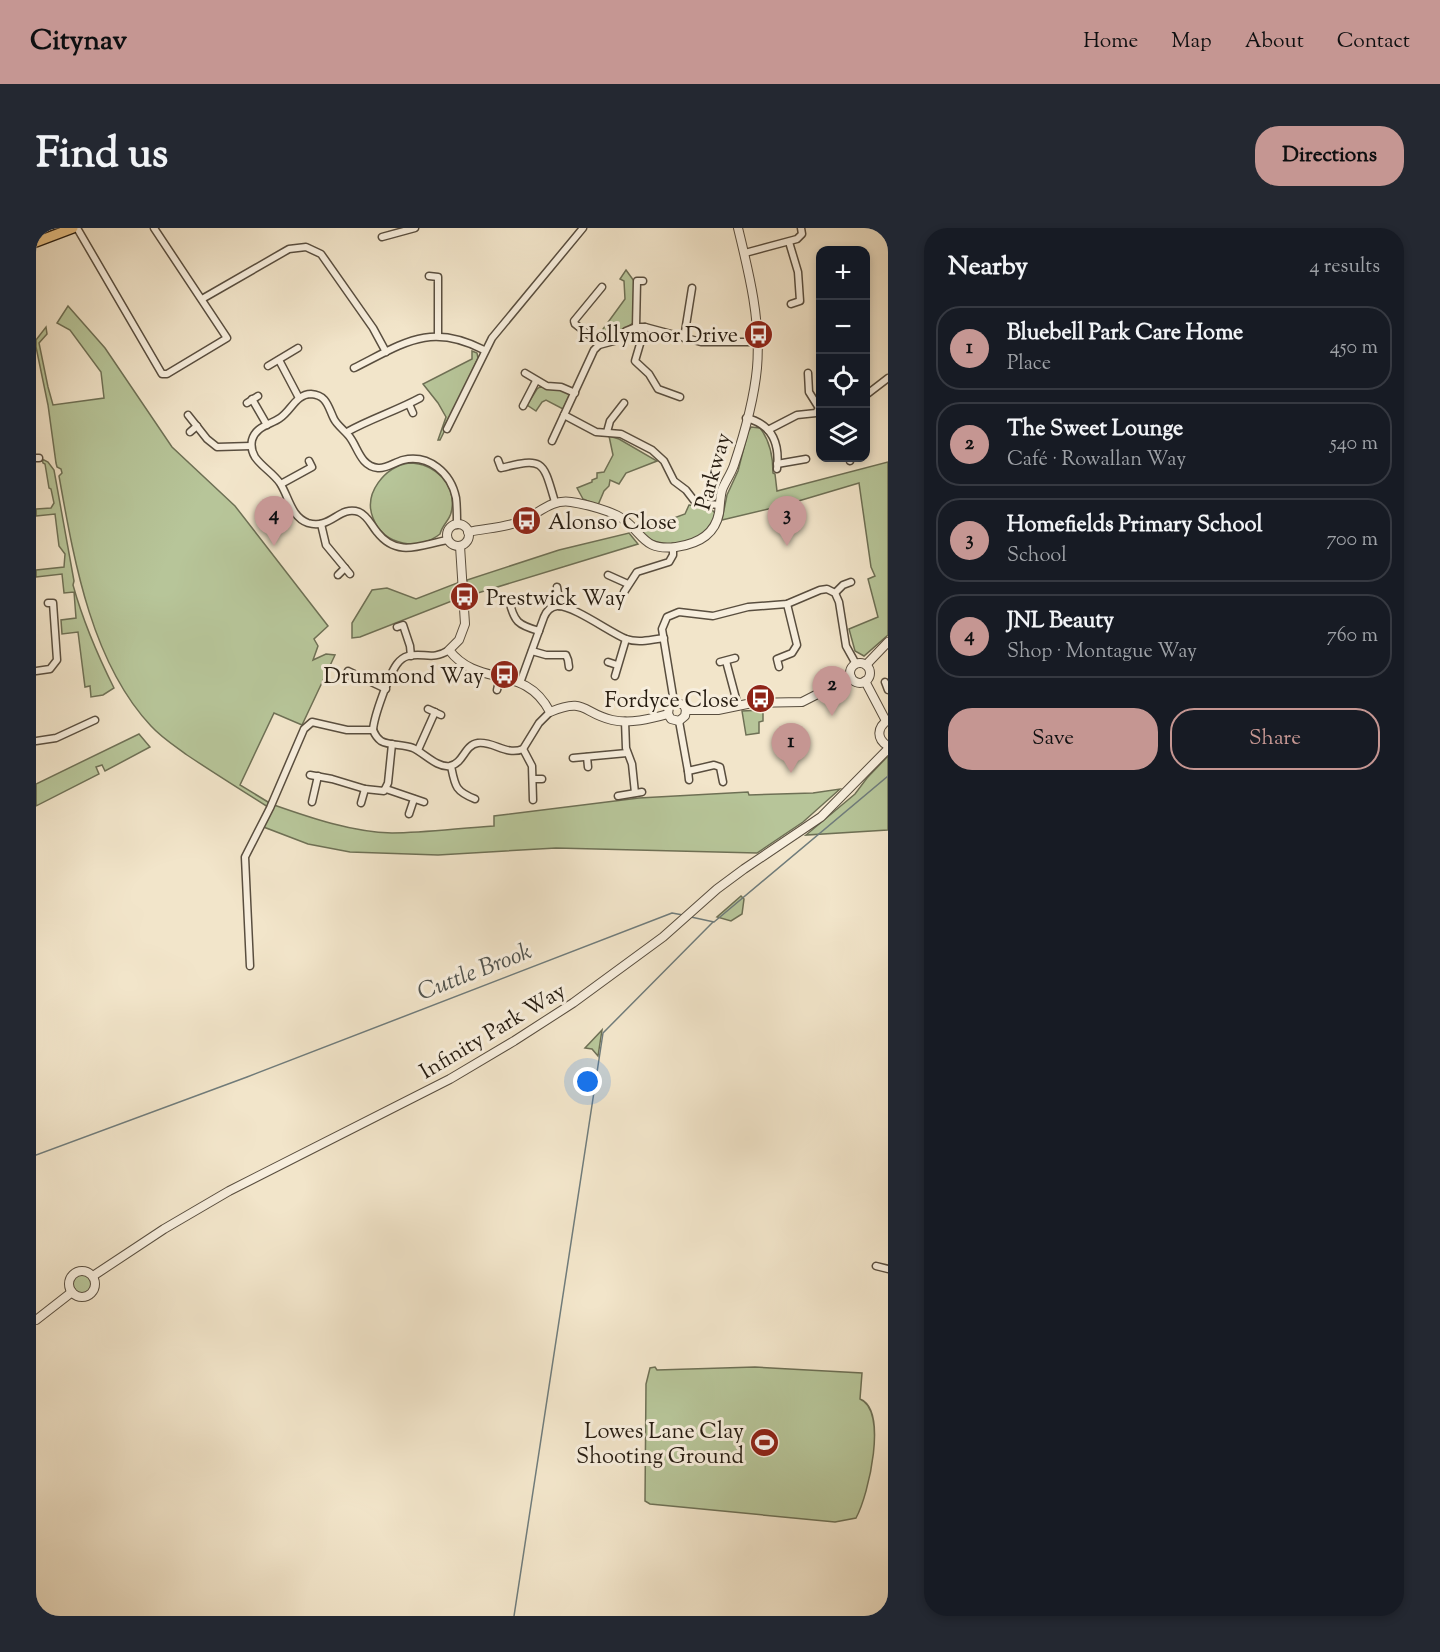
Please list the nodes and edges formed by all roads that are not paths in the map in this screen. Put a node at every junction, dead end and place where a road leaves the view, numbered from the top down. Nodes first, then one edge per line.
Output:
1 (75, 228) edge
2 (154, 228) edge
3 (415, 228) edge
4 (583, 228) edge
5 (738, 228) edge
6 (801, 228) edge
7 (382, 237) dead end
8 (36, 242) edge
9 (789, 242) junction
10 (744, 253) junction
11 (429, 276) dead end
12 (438, 277) junction
13 (447, 277) dead end
14 (643, 281) dead end
15 (602, 287) dead end
16 (692, 288) dead end
17 (202, 299) junction
18 (791, 304) dead end
19 (636, 327) junction
20 (645, 327) junction
21 (438, 335) junction
22 (684, 338) junction
23 (756, 342) junction
24 (599, 345) junction
25 (298, 348) dead end
26 (484, 350) junction
27 (386, 352) junction
28 (279, 360) junction
29 (268, 366) dead end
30 (354, 368) dead end
31 (525, 373) dead end
32 (808, 374) dead end
33 (888, 378) edge
34 (536, 381) junction
35 (870, 392) edge
36 (575, 393) junction
37 (680, 397) dead end
38 (299, 398) junction
39 (420, 398) dead end
40 (252, 399) dead end
41 (409, 404) junction
42 (624, 404) dead end
43 (524, 406) dead end
44 (413, 413) dead end
45 (188, 415) dead end
46 (564, 415) junction
47 (746, 418) junction
48 (267, 424) junction
49 (197, 426) junction
50 (447, 429) dead end
51 (768, 430) junction
52 (190, 432) dead end
53 (347, 432) junction
54 (608, 432) junction
55 (552, 441) dead end
56 (252, 443) junction
57 (806, 459) dead end
58 (498, 460) dead end
59 (312, 467) dead end
60 (281, 484) junction
61 (555, 502) junction
62 (720, 505) junction
63 (321, 524) junction
64 (457, 525) junction
65 (468, 532) junction
66 (448, 540) junction
67 (460, 546) junction
68 (674, 547) junction
69 (345, 568) junction
70 (350, 574) dead end
71 (338, 575) dead end
72 (608, 575) dead end
73 (851, 582) dead end
74 (628, 584) junction
75 (557, 587) dead end
76 (624, 592) dead end
77 (835, 593) junction
78 (509, 600) dead end
79 (48, 603) dead end
80 (788, 604) junction
81 (560, 606) junction
82 (511, 610) junction
83 (502, 613) dead end
84 (403, 625) dead end
85 (539, 631) junction
86 (664, 638) junction
87 (626, 639) junction
88 (888, 642) edge
89 (569, 647) dead end
90 (449, 650) junction
91 (532, 651) junction
92 (566, 655) junction
93 (411, 656) junction
94 (735, 658) dead end
95 (608, 662) dead end
96 (856, 664) junction
97 (618, 665) junction
98 (866, 665) junction
99 (569, 667) dead end
100 (779, 667) dead end
101 (36, 671) edge
102 (348, 671) dead end
103 (615, 676) dead end
104 (500, 677) junction
105 (852, 677) junction
106 (865, 681) junction
107 (520, 682) junction
108 (885, 682) dead end
109 (386, 689) junction
110 (497, 690) dead end
111 (888, 690) edge
112 (674, 702) junction
113 (738, 705) junction
114 (428, 709) dead end
115 (686, 710) junction
116 (550, 712) junction
117 (668, 714) junction
118 (95, 720) dead end
119 (679, 721) junction
120 (887, 721) edge
121 (625, 722) junction
122 (373, 730) junction
123 (880, 739) junction
124 (36, 741) edge
125 (392, 744) junction
126 (888, 748) edge
127 (523, 749) junction
128 (417, 750) junction
129 (627, 753) junction
130 (587, 757) junction
131 (573, 758) dead end
132 (725, 761) dead end
133 (874, 762) junction
134 (451, 766) junction
135 (588, 767) dead end
136 (720, 767) junction
137 (688, 771) junction
138 (310, 775) dead end
139 (318, 776) junction
140 (533, 779) junction
141 (542, 779) dead end
142 (689, 780) dead end
143 (723, 782) dead end
144 (364, 789) junction
145 (386, 789) junction
146 (466, 796) junction
147 (618, 796) dead end
148 (414, 799) junction
149 (475, 799) dead end
150 (533, 800) dead end
151 (312, 802) dead end
152 (362, 802) dead end
153 (424, 802) dead end
154 (463, 803) dead end
155 (409, 814) dead end
156 (250, 966) dead end
157 (876, 1266) dead end
158 (888, 1269) edge
159 (93, 1276) junction
160 (72, 1292) junction
161 (36, 1320) edge

1 - 8 main road
1 - 17 street
2 - 17 street
3 - 7 street
4 - 26 street
5 - 10 street, Parkway
6 - 9 street
9 - 10 street
9 - 18 street
10 - 23 street, Parkway
11 - 12 street
12 - 13 street
12 - 21 street
14 - 19 street
15 - 24 street
16 - 22 street
17 - 27 street
19 - 20 street
19 - 24 street
20 - 22 street
20 - 37 street
21 - 26 street
21 - 27 street
22 - 23 street
23 - 47 street, Parkway
24 - 36 street
25 - 28 street
26 - 50 street
27 - 30 street
28 - 29 street
28 - 38 street
31 - 34 street
32 - 51 street
33 - 35 street
34 - 36 street
34 - 43 street
36 - 46 street
38 - 48 street
38 - 53 street
39 - 41 street
40 - 48 street
41 - 44 street
41 - 53 street
42 - 54 street
45 - 49 street
46 - 54 street
46 - 55 street
47 - 51 street
47 - 62 street, Parkway
48 - 56 street
49 - 52 street
49 - 56 street
51 - 57 street
53 - 64 street
54 - 62 street
56 - 60 street
58 - 61 street
59 - 60 street
60 - 63 street
61 - 65 street
61 - 68 street
62 - 68 street, Parkway
63 - 66 street
63 - 69 street
64 - 65 street
64 - 66 street
65 - 67 street
66 - 67 street
67 - 90 street
68 - 74 street
69 - 70 street
69 - 71 street
72 - 74 street
73 - 77 street
74 - 76 street
75 - 81 street
77 - 80 street
77 - 96 street
78 - 82 street
79 - 101 street
80 - 86 street
80 - 100 street
81 - 85 street
81 - 87 street
82 - 83 street
82 - 85 street
84 - 93 street
85 - 91 street
86 - 87 street
86 - 112 street
87 - 97 street
88 - 98 street
89 - 92 street
90 - 93 street
90 - 104 street
91 - 92 street
91 - 107 street
92 - 99 street
93 - 109 street
94 - 113 street
95 - 97 street
96 - 98 street
96 - 105 street
97 - 103 street
98 - 106 street
102 - 109 street
104 - 107 street
104 - 110 street
105 - 106 street
105 - 113 street
106 - 120 street
107 - 116 street
108 - 111 street
109 - 122 street
112 - 115 street
112 - 117 street
113 - 115 street
114 - 128 street
115 - 119 street
116 - 121 street
116 - 127 street
117 - 119 street
117 - 121 street
118 - 124 street
119 - 137 street
120 - 123 street, Infinity Park Way
121 - 129 street
122 - 125 street
122 - 156 street
123 - 126 street
123 - 133 street, Infinity Park Way
125 - 128 street
125 - 145 street
126 - 133 street, Infinity Park Way
127 - 134 street
127 - 140 street
128 - 134 street
129 - 130 street
129 - 147 street
130 - 131 street
130 - 135 street
132 - 136 street
133 - 159 street, Infinity Park Way
134 - 146 street
136 - 137 street
136 - 143 street
137 - 142 street
138 - 139 street
139 - 144 street
139 - 151 street
140 - 141 street
140 - 150 street
144 - 145 street
144 - 152 street
145 - 148 street
146 - 149 street
146 - 154 street
148 - 153 street
148 - 155 street
157 - 158 street
159 - 160 street
159 - 160 street
160 - 161 street

